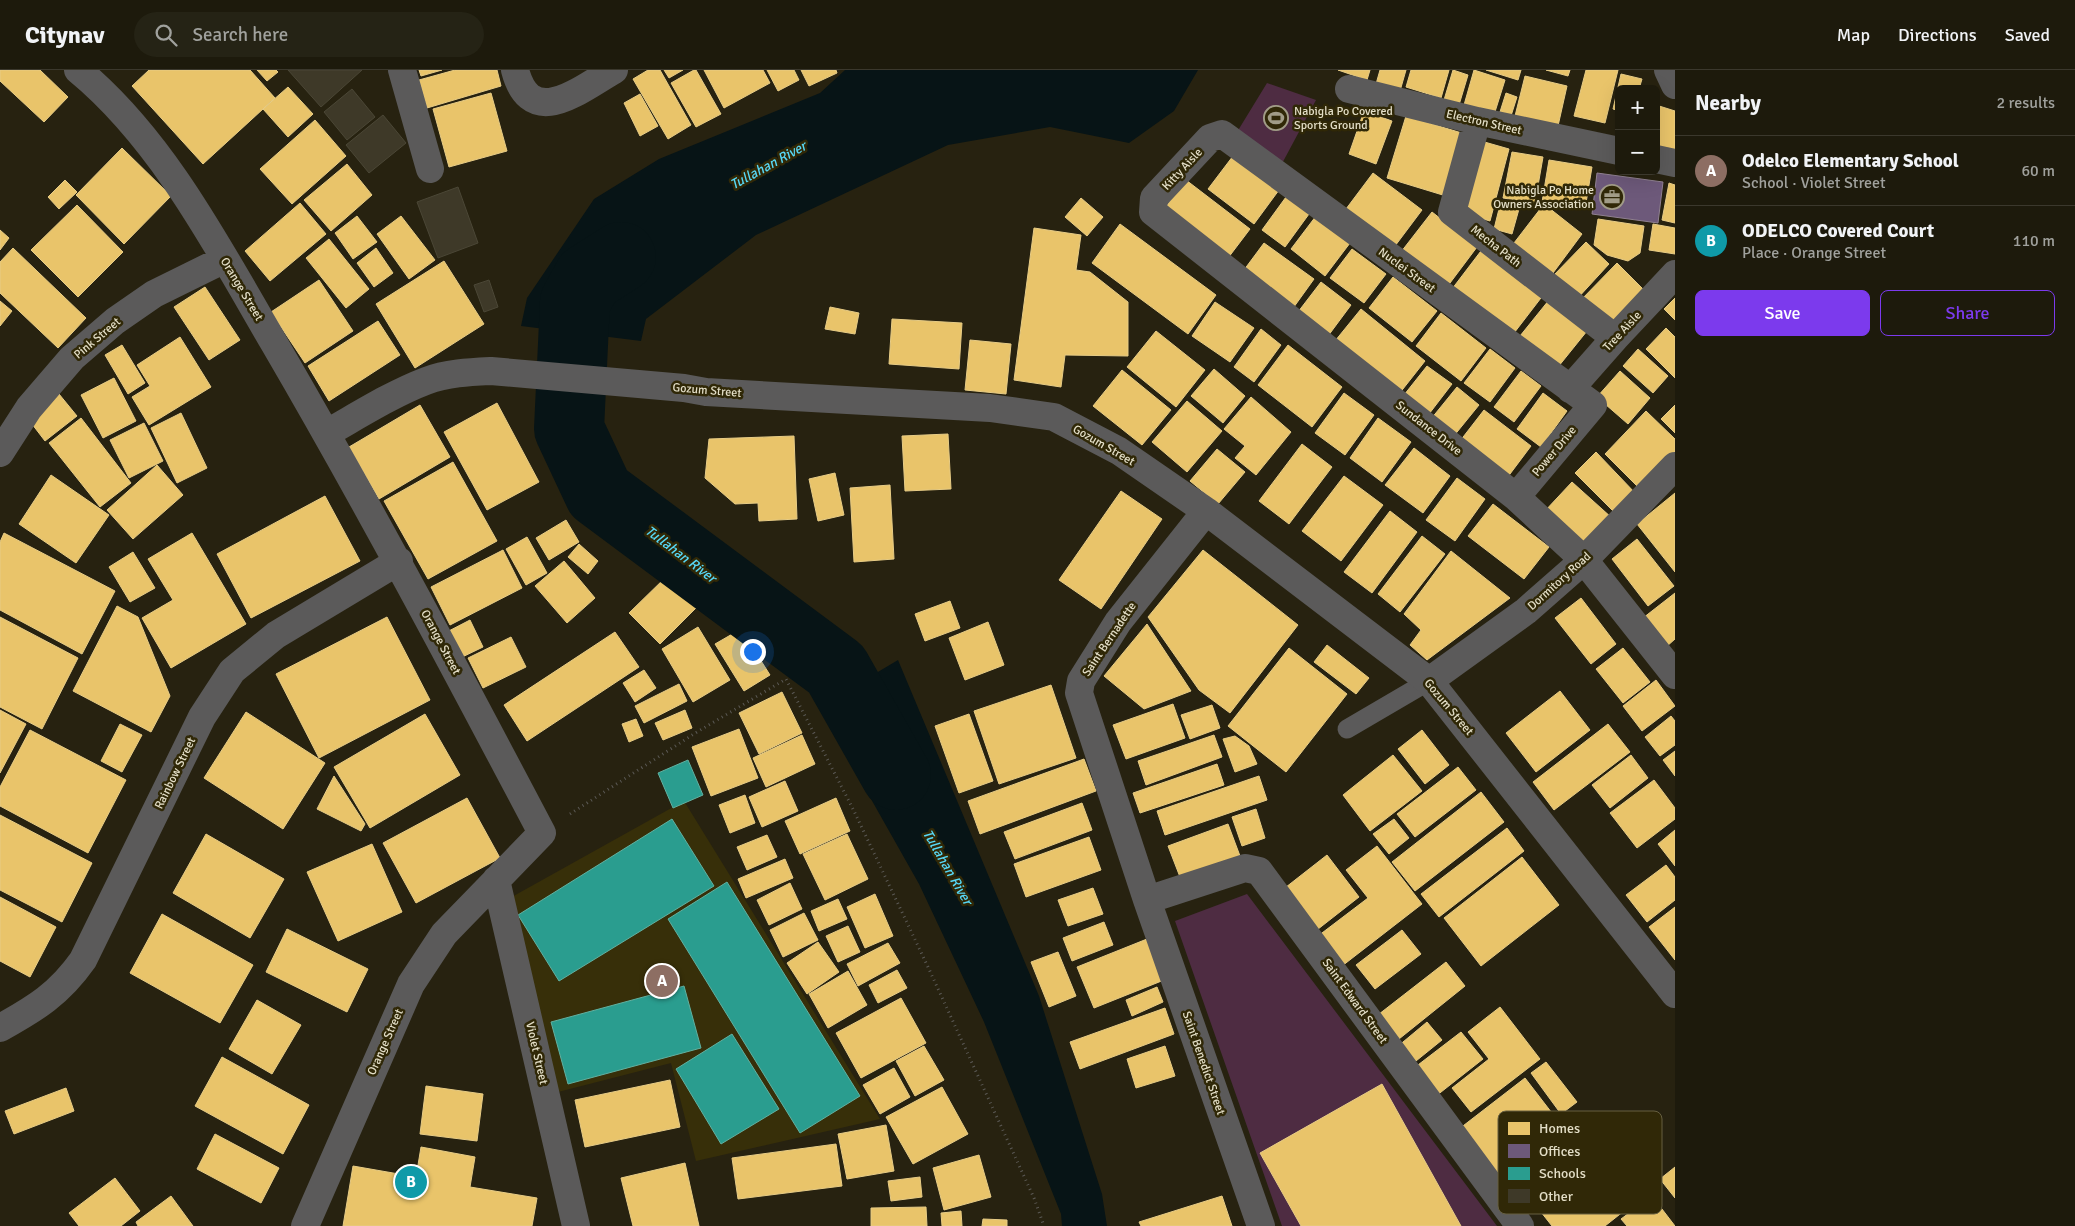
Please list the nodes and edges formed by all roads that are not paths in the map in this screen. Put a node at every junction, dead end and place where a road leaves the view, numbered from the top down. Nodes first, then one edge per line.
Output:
1 (78, 70) edge
2 (402, 70) edge
3 (515, 70) edge
4 (614, 70) edge
5 (1668, 70) edge
6 (1675, 85) edge
7 (1350, 90) dead end
8 (1477, 121) junction
9 (1222, 134) joint
10 (1615, 150) edge
11 (1660, 160) edge
12 (1675, 163) edge
13 (430, 169) dead end
14 (1153, 212) joint
15 (225, 259) junction
16 (1675, 274) edge
17 (1615, 338) junction
18 (1570, 389) junction
19 (1593, 405) joint
20 (327, 433) junction
21 (0, 453) edge
22 (1675, 466) edge
23 (1516, 497) junction
24 (1206, 512) junction
25 (1584, 560) junction
26 (399, 561) junction
27 (1675, 675) edge
28 (1429, 680) junction
29 (1347, 729) dead end
30 (496, 880) junction
31 (1147, 900) junction
32 (1675, 994) edge
33 (0, 1028) edge
34 (1498, 1196) edge
35 (1511, 1214) edge
36 (305, 1226) edge
37 (576, 1226) edge
38 (1261, 1226) edge
39 (1520, 1226) edge

1 - 15 street, Orange Street
2 - 13 street
3 - 4 street
5 - 6 street
7 - 8 street, Electron Street
8 - 10 street, Electron Street
8 - 17 street, Mecha Path
9 - 14 street, Kitty Aisle
9 - 18 street, Nuclei Street
11 - 12 street
14 - 23 street, Sundance Drive
15 - 20 street, Orange Street
15 - 21 street, Pink Street
16 - 17 street, Tree Aisle
17 - 18 street, Tree Aisle
18 - 19 street, Nuclei Street
19 - 23 street, Power Drive
20 - 24 street, Gozum Street
20 - 26 street, Orange Street
22 - 25 street, Dormitory Road
23 - 25 street, Sundance Drive
24 - 28 street, Gozum Street
24 - 31 street, Saint Bernadette
25 - 27 street, Sundance Drive
25 - 28 street, Dormitory Road
26 - 30 street, Orange Street
26 - 33 street, Rainbow Street
28 - 29 lane
28 - 32 street, Gozum Street
30 - 36 street, Orange Street
30 - 37 street, Violet Street
31 - 34 street, Saint Edward Street
31 - 38 street, Saint Benedict Street
35 - 39 street, Saint Edward Street

